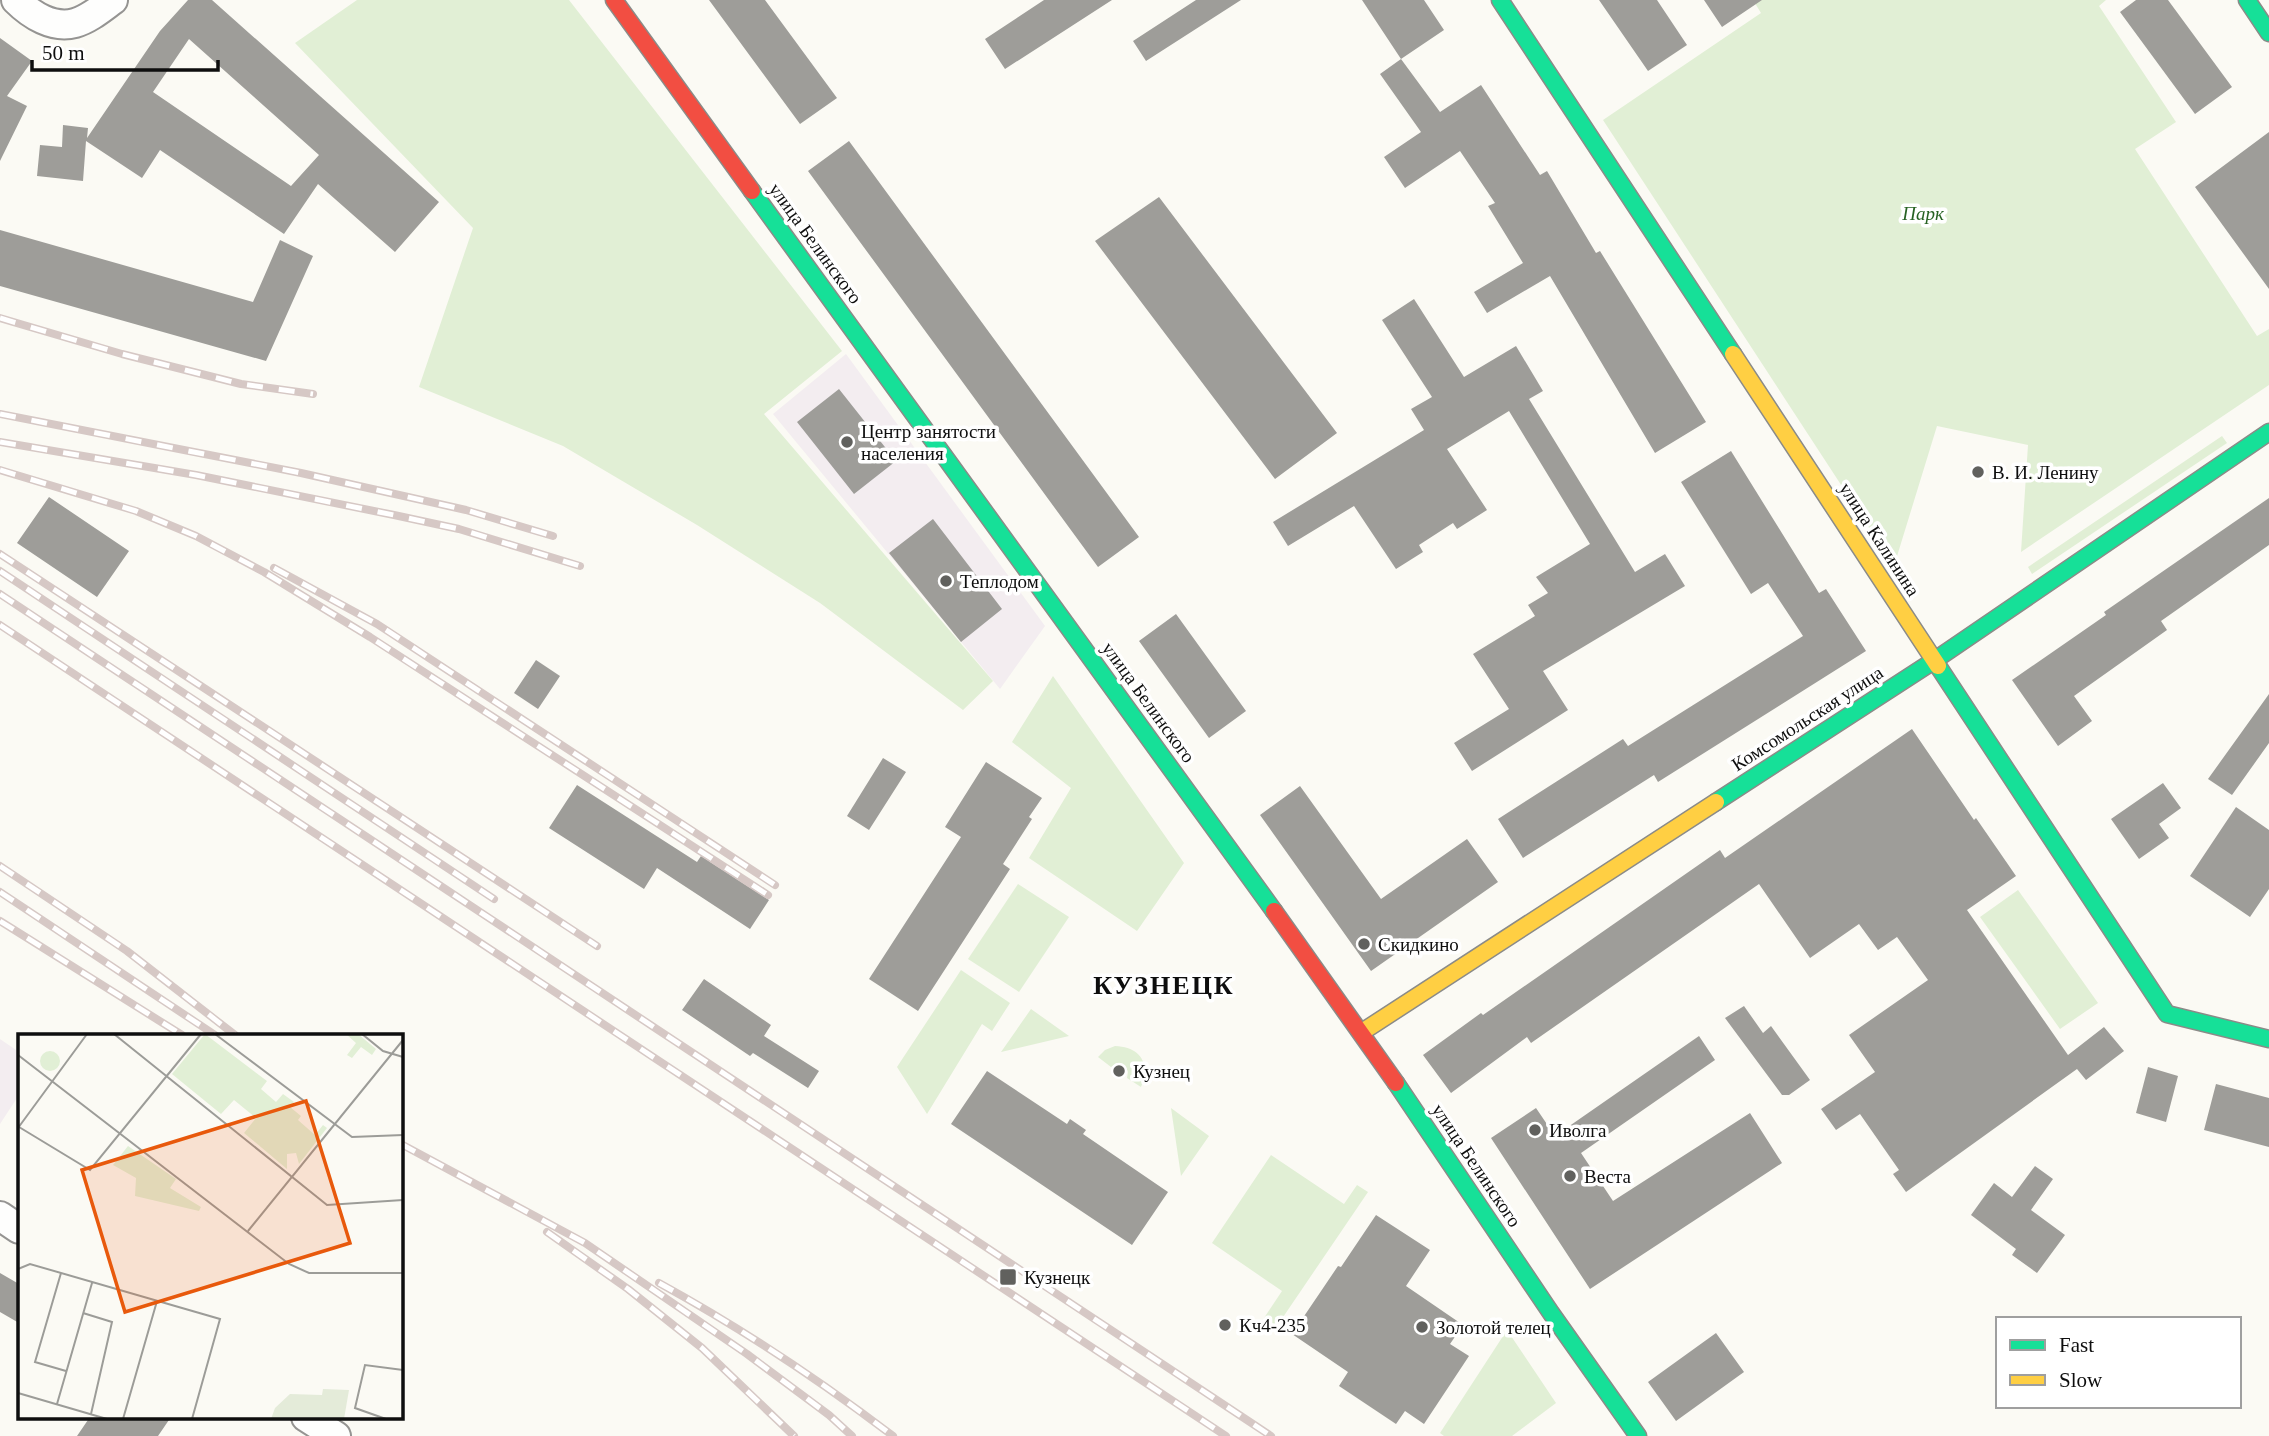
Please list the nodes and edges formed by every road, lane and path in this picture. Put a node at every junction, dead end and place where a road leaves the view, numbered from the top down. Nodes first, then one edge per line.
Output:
1 (16, 0) edge
2 (113, 0) edge
3 (614, 0) edge
4 (1500, 0) edge
5 (2247, 0) edge
6 (2269, 33) edge
7 (2269, 432) edge
8 (1935, 660) junction
9 (1362, 1032) junction
10 (2269, 1039) edge
11 (0, 1216) edge
12 (18, 1227) edge
13 (1639, 1436) edge

1 - 2 street
3 - 9 street, улица Белинского
4 - 8 street, улица Калинина
5 - 6 street
7 - 8 street, Комсомольская улица
8 - 9 street, Комсомольская улица
8 - 10 street, улица Калинина
9 - 13 street, улица Белинского
11 - 12 street

